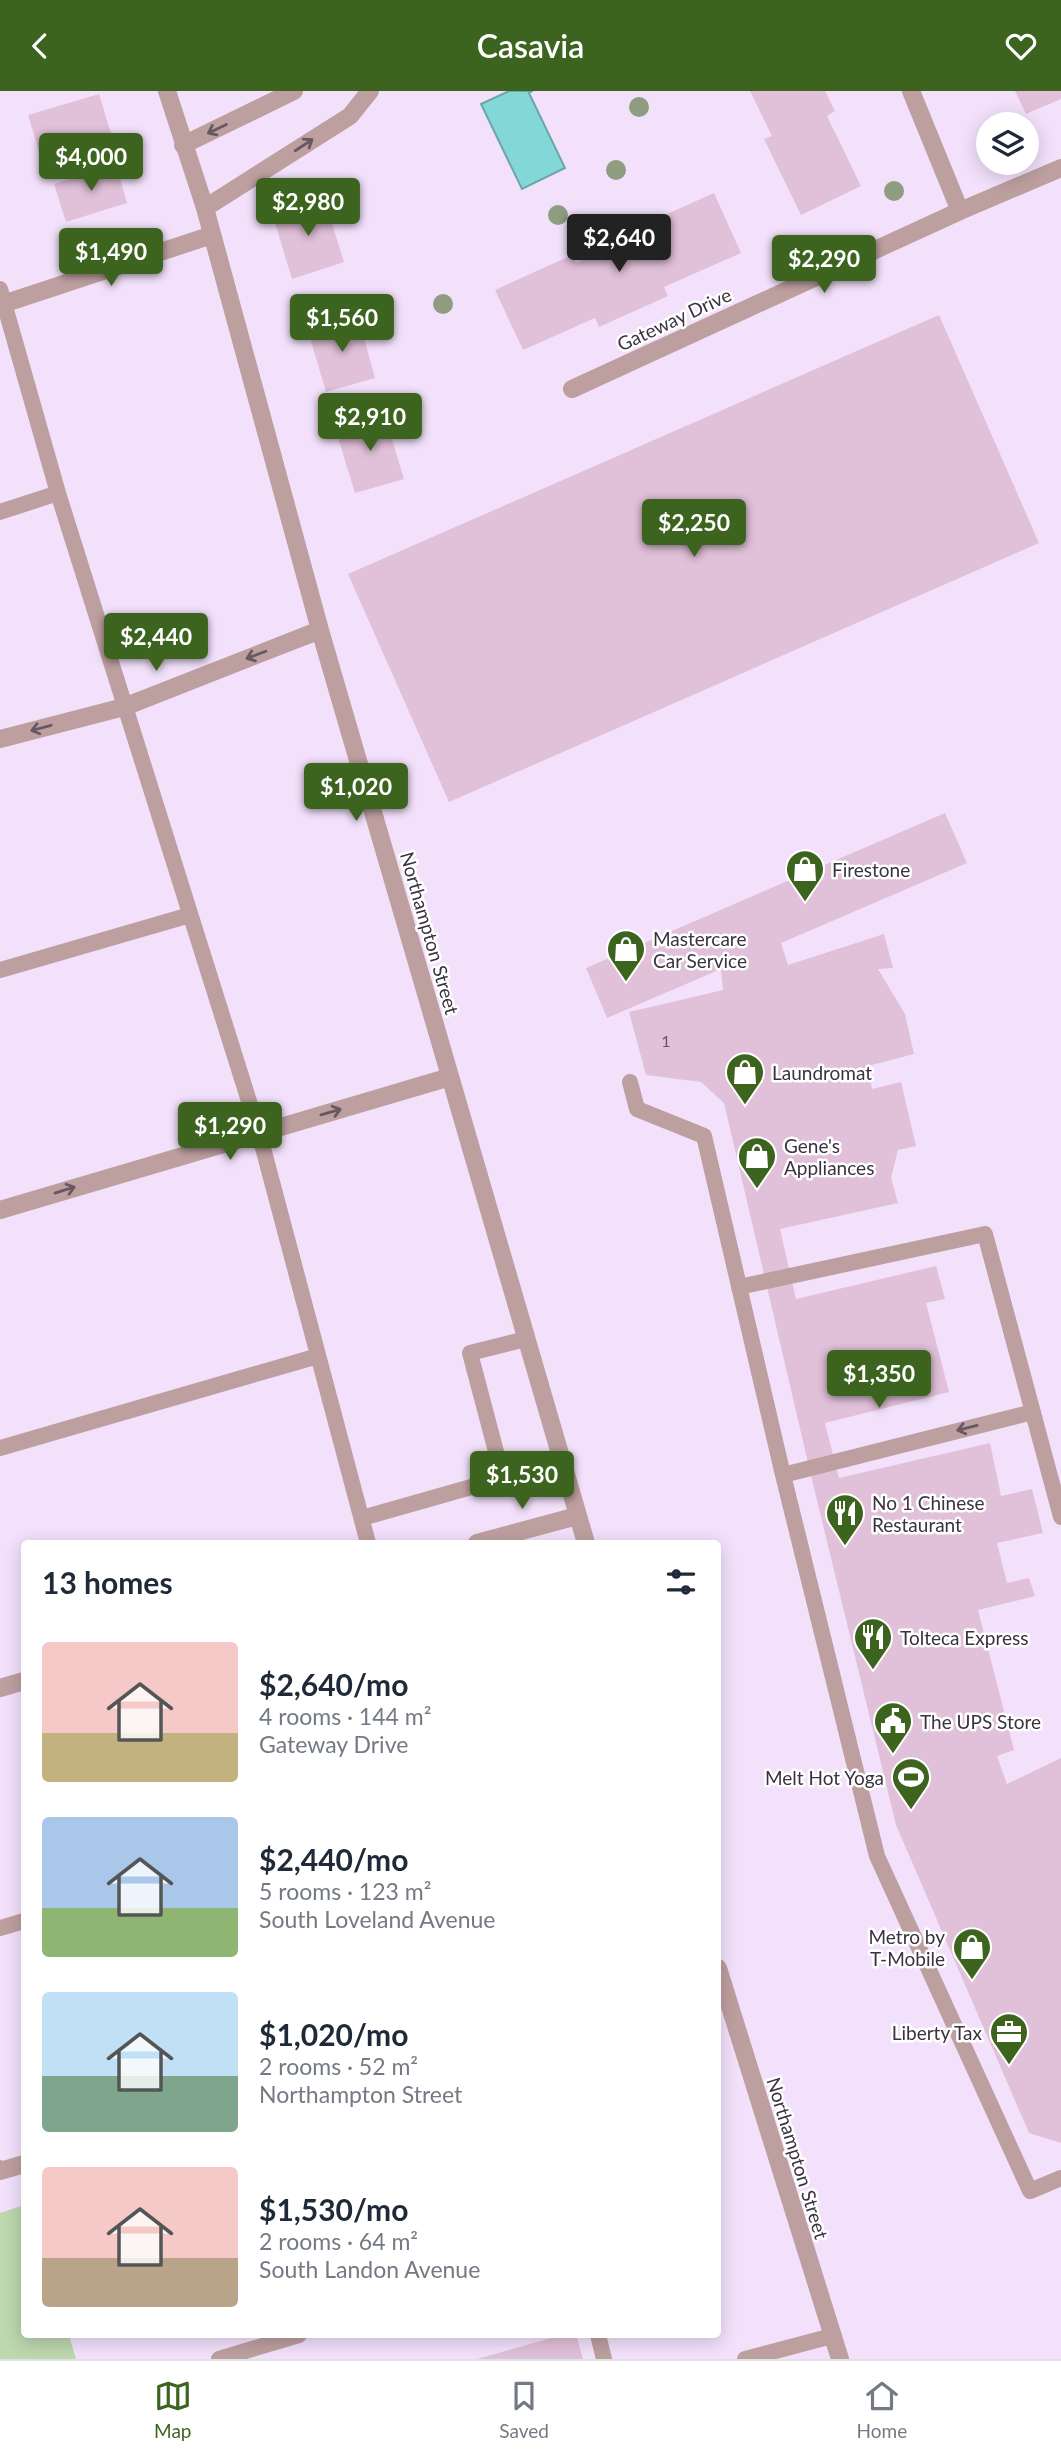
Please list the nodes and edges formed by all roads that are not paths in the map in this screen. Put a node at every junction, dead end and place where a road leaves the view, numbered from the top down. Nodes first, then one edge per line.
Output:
1 (167, 91) edge
2 (294, 91) edge
3 (370, 91) edge
4 (911, 91) edge
5 (183, 145) junction
6 (1061, 168) edge
7 (205, 208) junction
8 (960, 211) junction
9 (212, 235) junction
10 (1, 299) edge
11 (572, 389) dead end
12 (58, 493) junction
13 (0, 512) edge
14 (320, 630) junction
15 (124, 707) junction
16 (0, 739) edge
17 (190, 915) junction
18 (0, 970) edge
19 (450, 1077) junction
20 (630, 1081) dead end
21 (259, 1133) junction
22 (0, 1210) edge
23 (739, 1287) junction
24 (526, 1339) junction
25 (318, 1356) junction
26 (1033, 1412) junction
27 (0, 1448) edge
28 (783, 1475) junction
29 (578, 1516) junction
30 (1061, 1517) edge
31 (362, 1518) junction
32 (367, 1540) edge
33 (488, 1540) edge
34 (585, 1540) edge
35 (21, 1682) edge
36 (0, 1688) edge
37 (21, 1922) edge
38 (0, 1928) edge
39 (721, 1978) edge
40 (21, 2165) edge
41 (0, 2170) edge
42 (1061, 2178) edge
43 (832, 2336) junction
44 (289, 2338) edge
45 (599, 2338) edge
46 (792, 2353) edge
47 (219, 2359) edge
48 (604, 2359) edge
49 (745, 2359) edge
50 (839, 2359) edge

1 - 5 street, Northampton Street
2 -> 5 street
7 -> 3 street
4 - 8 street
5 - 7 street, Northampton Street
6 - 8 street, Gateway Drive
7 - 9 street, Northampton Street
8 - 11 street, Gateway Drive
9 - 10 street
9 - 14 street, Northampton Street
10 - 12 lane
12 - 13 lane
12 - 15 lane
14 -> 15 street
14 - 19 street, Northampton Street
15 -> 16 street
15 - 17 lane
17 - 18 lane
17 - 21 lane
21 -> 19 street
19 - 24 street, Northampton Street
20 - 23 lane
22 -> 21 street
21 - 25 lane
23 - 26 lane
23 - 28 lane
24 - 29 street, Northampton Street
24 - 31 lane
25 - 27 lane
25 - 31 lane
26 -> 28 lane
26 - 30 lane
28 - 42 lane
29 - 33 street
29 - 34 street, Northampton Street
31 - 32 lane
35 - 36 street
37 - 38 lane
39 - 43 street, Northampton Street
40 - 41 street
43 - 46 lane
43 - 50 street, Northampton Street
44 - 47 lane
45 - 48 lane
46 - 49 lane

